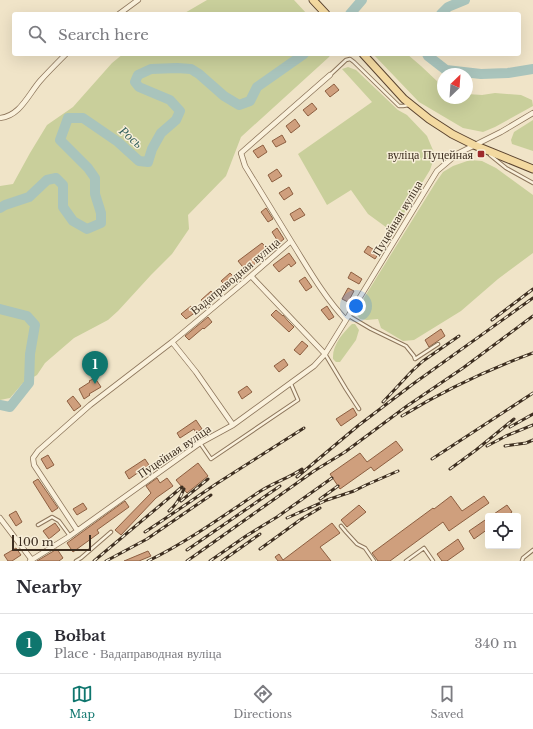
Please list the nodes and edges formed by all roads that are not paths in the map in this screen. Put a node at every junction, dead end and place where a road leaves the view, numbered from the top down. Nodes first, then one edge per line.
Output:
1 (138, 0) edge
2 (313, 0) edge
3 (122, 12) edge
4 (324, 12) edge
5 (64, 56) edge
6 (365, 56) edge
7 (330, 75) joint
8 (410, 104) junction
9 (533, 114) edge
10 (0, 118) edge
11 (474, 145) junction
12 (484, 149) junction
13 (533, 169) edge
14 (533, 183) edge
15 (291, 241) junction
16 (251, 276) junction
17 (348, 318) junction
18 (172, 342) junction
19 (438, 344) dead end
20 (325, 354) junction
21 (291, 383) junction
22 (359, 409) dead end
23 (233, 425) junction
24 (200, 443) junction
25 (0, 518) edge
26 (38, 525) dead end
27 (341, 526) dead end
28 (77, 530) junction
29 (111, 532) dead end
30 (70, 536) junction
31 (533, 550) edge
32 (34, 560) edge
33 (76, 561) edge
34 (374, 561) edge
35 (406, 561) edge
36 (433, 561) edge
37 (522, 561) edge

1 - 3 street
2 - 4 main road
5 - 10 street
6 - 8 main road
7 - 8 lane
7 - 15 street
8 - 11 main road
9 - 11 street, Пуцейная вуліца
11 - 12 main road
11 - 17 street, Пуцейная вуліца
12 - 13 main road
12 - 14 lane
15 - 16 street, Вадаправодная вуліца
15 - 17 street, Вадаправодная вуліца
16 - 18 street, Вадаправодная вуліца
16 - 20 street
17 - 19 lane
17 - 20 street, Пуцейная вуліца
18 - 23 street
18 - 28 street, Вадаправодная вуліца
20 - 21 street, Пуцейная вуліца
20 - 22 lane
21 - 23 street, Пуцейная вуліца
21 - 24 lane
23 - 24 street, Пуцейная вуліца
24 - 28 street, Пуцейная вуліца
25 - 32 street
26 - 30 lane
27 - 34 lane
28 - 30 street, Пуцейная вуліца
29 - 33 lane
30 - 32 street, Пуцейная вуліца
31 - 37 lane
35 - 36 lane

